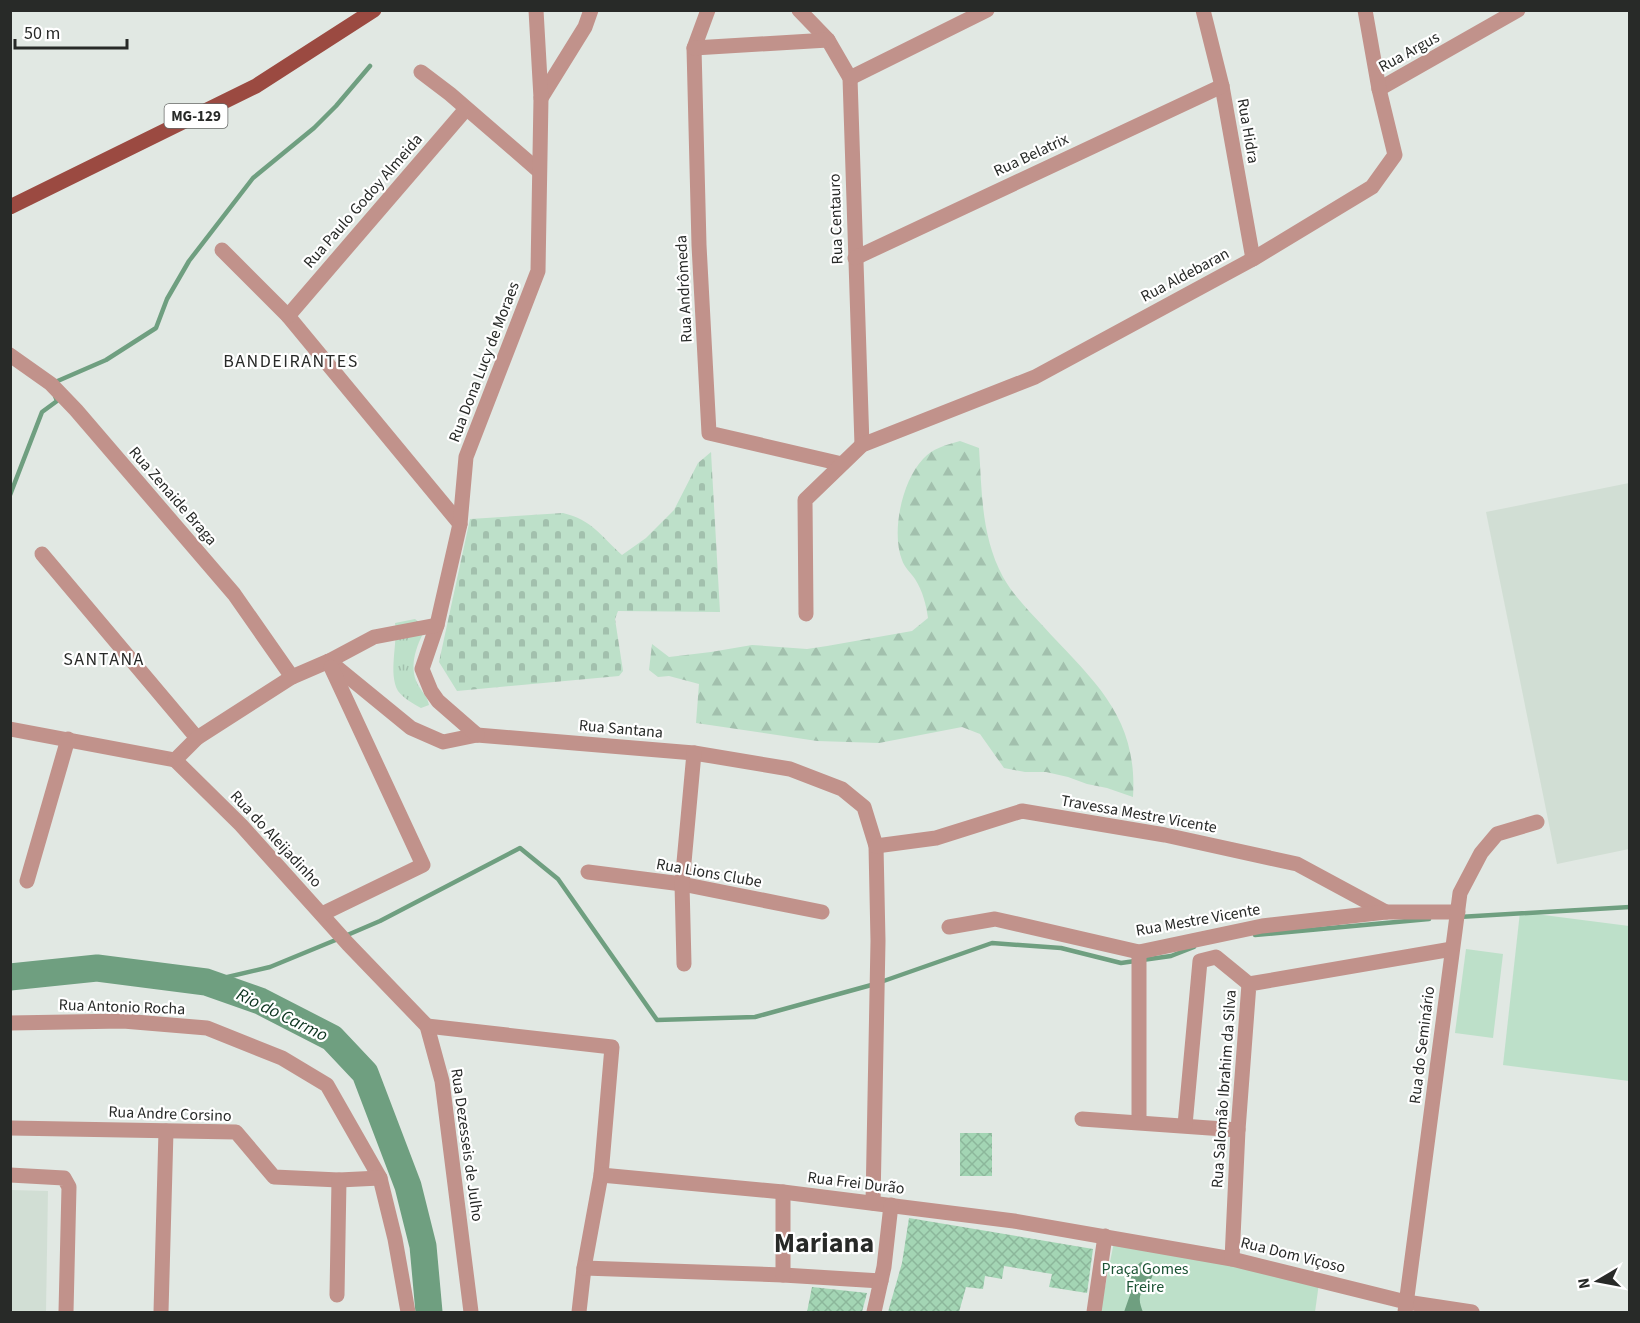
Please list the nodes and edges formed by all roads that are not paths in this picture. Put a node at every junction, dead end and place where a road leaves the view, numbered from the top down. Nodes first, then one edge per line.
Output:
1 (374, 10) edge
2 (536, 10) edge
3 (591, 10) edge
4 (708, 10) edge
5 (799, 10) edge
6 (987, 10) edge
7 (1203, 10) edge
8 (1365, 10) edge
9 (1518, 10) edge
10 (828, 40) junction
11 (694, 48) junction
12 (421, 72) dead end
13 (850, 78) junction
14 (1222, 86) junction
15 (1379, 89) junction
16 (541, 98) junction
17 (466, 109) junction
18 (539, 171) junction
19 (10, 207) edge
20 (222, 250) dead end
21 (855, 258) junction
22 (1253, 259) junction
23 (288, 316) junction
24 (10, 355) edge
25 (862, 445) junction
26 (842, 464) junction
27 (460, 524) junction
28 (42, 554) dead end
29 (806, 614) dead end
30 (436, 625) junction
31 (329, 662) junction
32 (292, 677) junction
33 (10, 729) edge
34 (477, 735) junction
35 (197, 738) junction
36 (68, 739) junction
37 (694, 753) junction
38 (175, 760) junction
39 (1537, 822) dead end
40 (876, 846) junction
41 (588, 872) dead end
42 (27, 881) dead end
43 (682, 884) junction
44 (822, 912) dead end
45 (1386, 912) junction
46 (1458, 912) junction
47 (322, 914) junction
48 (949, 927) dead end
49 (1452, 949) junction
50 (1139, 952) junction
51 (684, 964) dead end
52 (1249, 984) junction
53 (10, 1023) edge
54 (428, 1026) junction
55 (1082, 1119) dead end
56 (1139, 1122) junction
57 (1185, 1125) junction
58 (10, 1128) edge
59 (1238, 1130) junction
60 (166, 1131) junction
61 (10, 1175) edge
62 (601, 1175) junction
63 (380, 1178) junction
64 (339, 1179) junction
65 (783, 1192) junction
66 (873, 1203) junction
67 (891, 1205) junction
68 (1105, 1236) junction
69 (1232, 1259) junction
70 (584, 1268) junction
71 (783, 1275) junction
72 (881, 1281) junction
73 (337, 1295) dead end
74 (1406, 1307) edge
75 (66, 1312) edge
76 (161, 1312) edge
77 (408, 1312) edge
78 (471, 1312) edge
79 (579, 1312) edge
80 (874, 1312) edge
81 (1094, 1312) edge
82 (1472, 1312) edge

1 - 19 main road, MG-129 / MG-129
2 - 16 street, Rua Dona Lucy de Moraes
3 - 16 street
4 - 11 street, Rua Andrômeda
5 - 10 street, Rua Centauro
6 - 13 street
7 - 14 street, Rua Hidra
8 - 15 street, Rua Aldebaran
9 - 15 street, Rua Argus
10 - 11 street
10 - 13 street, Rua Centauro
11 - 26 street, Rua Andrômeda
12 - 17 street
13 - 21 street, Rua Centauro
14 - 21 street, Rua Belatrix
14 - 22 street, Rua Hidra
15 - 22 street, Rua Aldebaran
16 - 18 street, Rua Dona Lucy de Moraes
17 - 18 street
17 - 23 street, Rua Paulo Godoy Almeida
18 - 27 street, Rua Dona Lucy de Moraes
20 - 23 street
21 - 25 street, Rua Centauro
22 - 25 street, Rua Aldebaran
23 - 27 street
24 - 32 street, Rua Zenaide Braga
25 - 26 street, Rua Aldebaran
26 - 29 street, Rua Aldebaran
27 - 30 street, Rua Dona Lucy de Moraes
28 - 35 street
30 - 31 street
30 - 34 street, Rua Dona Lucy de Moraes
31 - 32 street
31 - 34 street, Rua Santana
31 - 47 street
32 - 35 street
33 - 36 street
34 - 37 street, Rua Santana
35 - 38 street
36 - 38 street
36 - 42 street
37 - 40 street, Rua Santana
37 - 43 street
38 - 47 street, Rua do Aleijadinho
39 - 46 street, Rua do Seminário
40 - 45 street, Travessa Mestre Vicente
40 - 66 street, Rua Santana
41 - 43 street, Rua Lions Clube
43 - 44 street, Rua Lions Clube
43 - 51 street
45 - 46 street, Rua Mestre Vicente
45 - 50 street, Rua Mestre Vicente
46 - 49 street, Rua do Seminário
47 - 54 street, Rua do Aleijadinho
48 - 50 street, Rua Mestre Vicente
49 - 52 street, Rua Salomão Ibrahim da Silva
49 - 74 street, Rua do Seminário
50 - 56 street
52 - 57 street
52 - 59 street, Rua Salomão Ibrahim da Silva
53 - 63 street, Rua Antonio Rocha
54 - 62 street
54 - 78 street, Rua Dezesseis de Julho
55 - 56 street
56 - 57 street
57 - 59 street
58 - 60 street, Rua Andre Corsino
59 - 69 street, Rua Salomão Ibrahim da Silva
60 - 64 street, Rua Andre Corsino
60 - 76 street
61 - 75 street
62 - 65 street, Rua Frei Durão
62 - 70 street
63 - 64 street, Rua Andre Corsino
63 - 77 street, Rua Antonio Rocha
64 - 73 street
65 - 66 street, Rua Frei Durão
65 - 71 street
66 - 67 street, Rua Frei Durão
67 - 68 street, Rua Frei Durão
67 - 72 street
68 - 69 street, Rua Dom Viçoso
68 - 81 street
69 - 74 street, Rua Dom Viçoso
70 - 71 street
70 - 79 street
71 - 72 street
72 - 80 street
74 - 82 street, Rua Dom Viçoso

